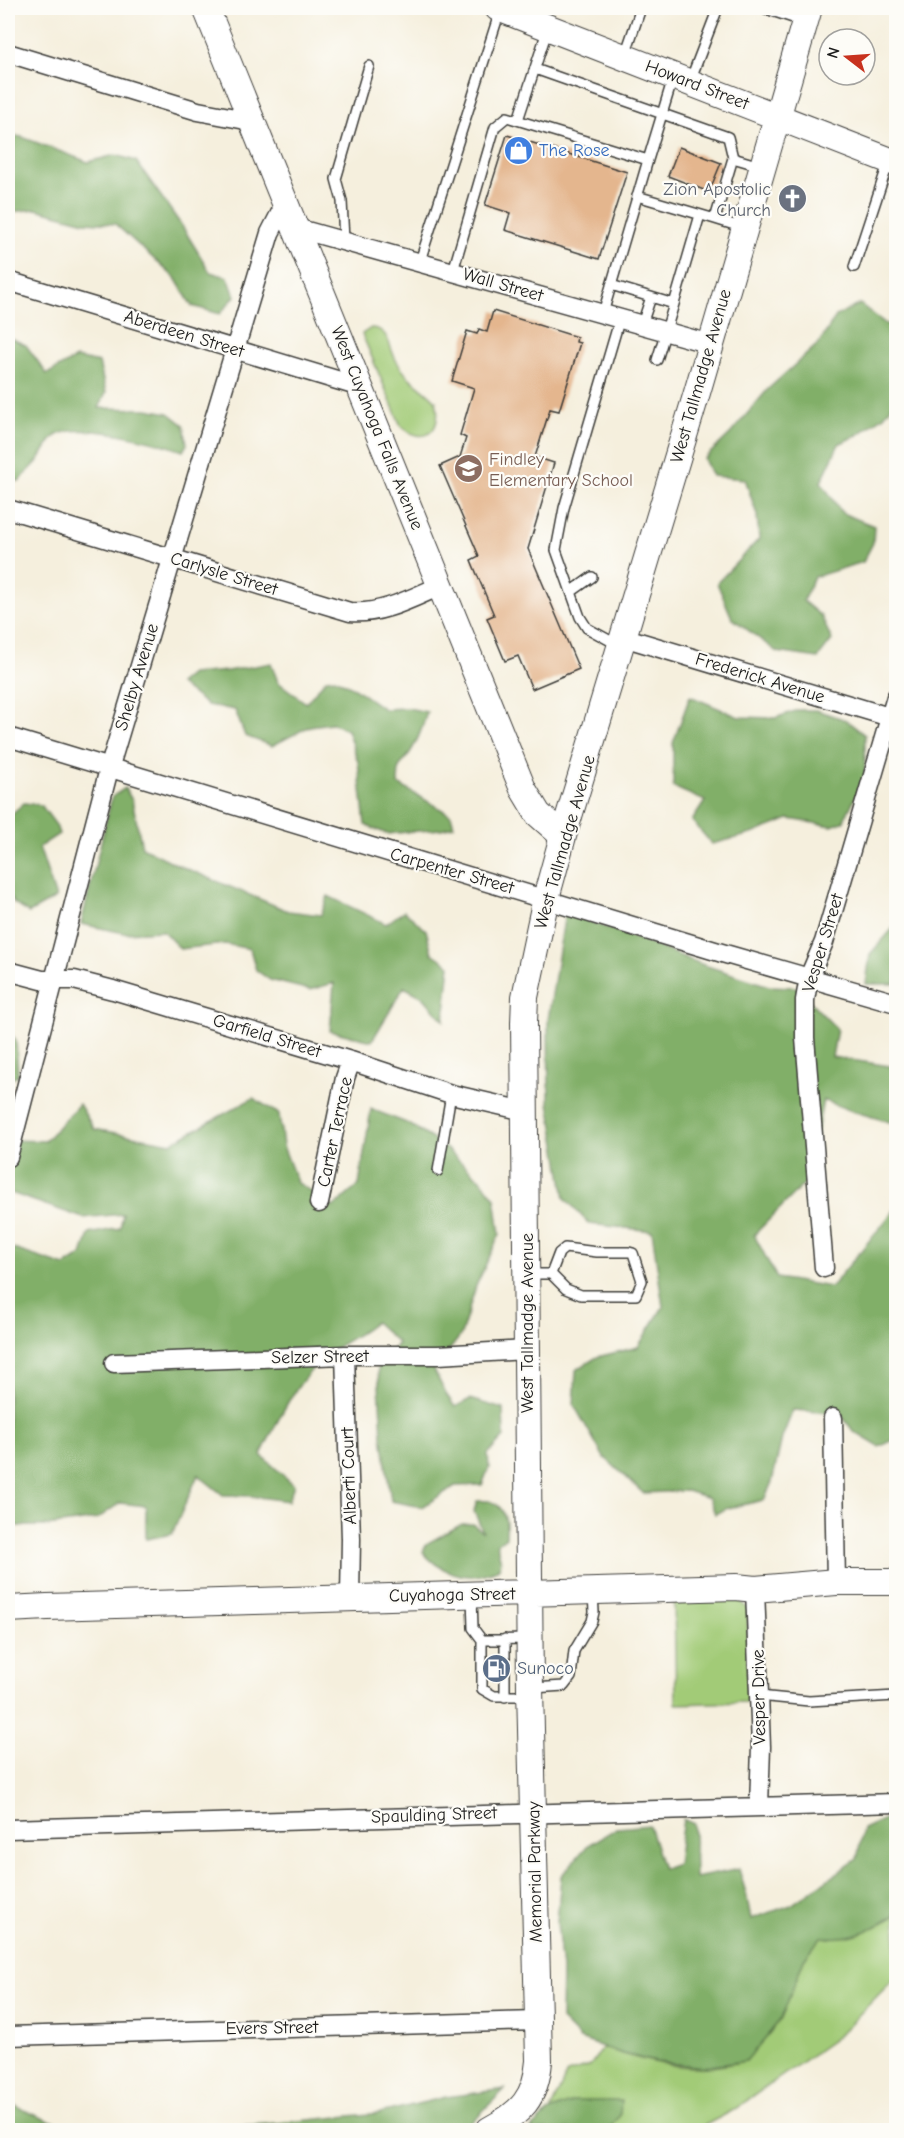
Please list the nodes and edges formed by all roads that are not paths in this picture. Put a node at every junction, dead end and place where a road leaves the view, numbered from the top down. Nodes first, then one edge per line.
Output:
1 (206, 8) edge
2 (499, 8) edge
3 (641, 8) edge
4 (718, 8) edge
5 (763, 8) edge
6 (807, 15) edge
7 (548, 27) junction
8 (8, 53) edge
9 (624, 57) junction
10 (369, 66) dead end
11 (535, 69) junction
12 (682, 80) junction
13 (662, 113) junction
14 (778, 117) junction
15 (518, 120) junction
16 (251, 121) junction
17 (733, 158) junction
18 (648, 160) junction
19 (893, 161) edge
20 (762, 166) junction
21 (638, 196) junction
22 (285, 204) junction
23 (700, 215) junction
24 (716, 219) junction
25 (296, 228) junction
26 (744, 228) junction
27 (344, 240) junction
28 (420, 261) junction
29 (854, 267) dead end
30 (453, 271) junction
31 (8, 281) edge
32 (611, 285) junction
33 (651, 297) junction
34 (674, 304) junction
35 (612, 316) junction
36 (642, 324) junction
37 (666, 331) junction
38 (710, 344) junction
39 (235, 350) junction
40 (657, 360) dead end
41 (360, 387) junction
42 (8, 509) edge
43 (172, 558) junction
44 (592, 577) dead end
45 (440, 586) junction
46 (571, 592) junction
47 (622, 641) junction
48 (897, 697) edge
49 (894, 718) edge
50 (8, 737) edge
51 (109, 769) junction
52 (563, 836) junction
53 (546, 898) junction
54 (8, 971) edge
55 (809, 977) junction
56 (54, 981) junction
57 (897, 1003) edge
58 (351, 1061) junction
59 (451, 1094) junction
60 (525, 1112) junction
61 (8, 1156) edge
62 (438, 1171) dead end
63 (319, 1203) dead end
64 (824, 1268) dead end
65 (539, 1274) junction
66 (526, 1350) junction
67 (345, 1355) junction
68 (114, 1363) dead end
69 (833, 1418) dead end
70 (836, 1582) junction
71 (897, 1582) edge
72 (755, 1588) junction
73 (593, 1590) junction
74 (529, 1593) junction
75 (472, 1594) junction
76 (350, 1597) junction
77 (8, 1609) edge
78 (517, 1639) junction
79 (482, 1640) junction
80 (530, 1692) junction
81 (759, 1696) junction
82 (897, 1696) edge
83 (505, 1697) junction
84 (897, 1803) edge
85 (759, 1806) junction
86 (534, 1812) junction
87 (8, 1829) edge
88 (537, 2022) junction
89 (8, 2036) edge
90 (489, 2130) edge

1 - 16 main road, West Cuyahoga Falls Avenue
2 - 7 main road, Howard Street
2 - 28 lane
3 - 9 lane
4 - 12 lane
5 - 6 lane
6 - 14 main road, West Tallmadge Avenue
7 - 9 main road, Howard Street
7 - 11 lane
8 - 16 street
9 - 12 main road, Howard Street
10 - 27 lane
11 - 13 lane
11 - 15 lane
12 - 13 lane
12 - 14 main road, Howard Street
13 - 17 lane
13 - 18 lane
14 - 19 main road, Howard Street
14 - 20 main road, West Tallmadge Avenue
15 - 18 lane
15 - 30 lane
16 - 22 main road, West Cuyahoga Falls Avenue
17 - 20 lane
17 - 24 lane
18 - 21 lane
19 - 29 lane
20 - 26 main road, West Tallmadge Avenue
21 - 23 lane
21 - 32 lane
22 - 25 main road, West Cuyahoga Falls Avenue
22 - 39 street, Shelby Avenue
23 - 24 lane
23 - 34 lane
24 - 26 lane
25 - 27 street, Wall Street
25 - 41 main road, West Cuyahoga Falls Avenue
26 - 38 main road, West Tallmadge Avenue
27 - 28 street, Wall Street
28 - 30 street, Wall Street
30 - 35 street, Wall Street
31 - 39 street, Aberdeen Street
32 - 33 lane
32 - 35 lane
33 - 34 lane
33 - 36 lane
34 - 37 lane
35 - 36 street, Wall Street
35 - 46 lane
36 - 37 street, Wall Street
37 - 38 street, Wall Street
37 - 40 lane
38 - 47 main road, West Tallmadge Avenue
39 - 41 street, Aberdeen Street
39 - 43 street, Shelby Avenue
41 - 45 main road, West Cuyahoga Falls Avenue
42 - 43 street, Carlysle Street
43 - 45 street, Carlysle Street
43 - 51 street, Shelby Avenue
44 - 46 lane
45 - 52 main road, West Cuyahoga Falls Avenue
46 - 47 lane
47 - 49 street, Frederick Avenue
47 - 52 main road, West Tallmadge Avenue
48 - 49 street, Vesper Street
49 - 55 street, Vesper Street
50 - 51 street, Carpenter Street
51 - 53 street, Carpenter Street
51 - 56 street, Shelby Avenue
52 - 53 main road, West Tallmadge Avenue
53 - 55 street, Carpenter Street
53 - 60 main road, West Tallmadge Avenue
54 - 56 street, Garfield Street
55 - 57 street, Carpenter Street
55 - 64 street, Vesper Street
56 - 58 street, Garfield Street
56 - 61 street, Shelby Avenue
58 - 59 street, Garfield Street
58 - 63 street, Carter Terrace
59 - 60 street, Garfield Street
59 - 62 lane
60 - 65 main road, West Tallmadge Avenue
65 - 65 lane
65 - 66 main road, West Tallmadge Avenue
66 - 67 street, Selzer Street
66 - 74 main road, West Tallmadge Avenue
67 - 68 street, Selzer Street
67 - 76 street, Alberti Court
69 - 70 street
70 - 71 main road, Cuyahoga Street
70 - 72 main road, Cuyahoga Street
72 - 73 main road, Cuyahoga Street
72 - 81 street, Vesper Drive
73 - 74 main road, Cuyahoga Street
73 - 80 lane
74 - 75 main road, Cuyahoga Street
74 - 78 main road, Memorial Parkway
75 - 76 main road, Cuyahoga Street
75 - 79 lane
76 - 77 main road, Cuyahoga Street
78 - 79 lane
78 - 80 main road, Memorial Parkway
78 - 83 lane
79 - 83 lane
80 - 83 lane
80 - 86 main road, Memorial Parkway
81 - 82 lane
81 - 85 street, Vesper Drive
84 - 85 street, Spaulding Street
85 - 86 street, Spaulding Street
86 - 87 street, Spaulding Street
86 - 88 main road, Memorial Parkway
88 - 89 street, Evers Street
88 - 90 main road, Memorial Parkway

